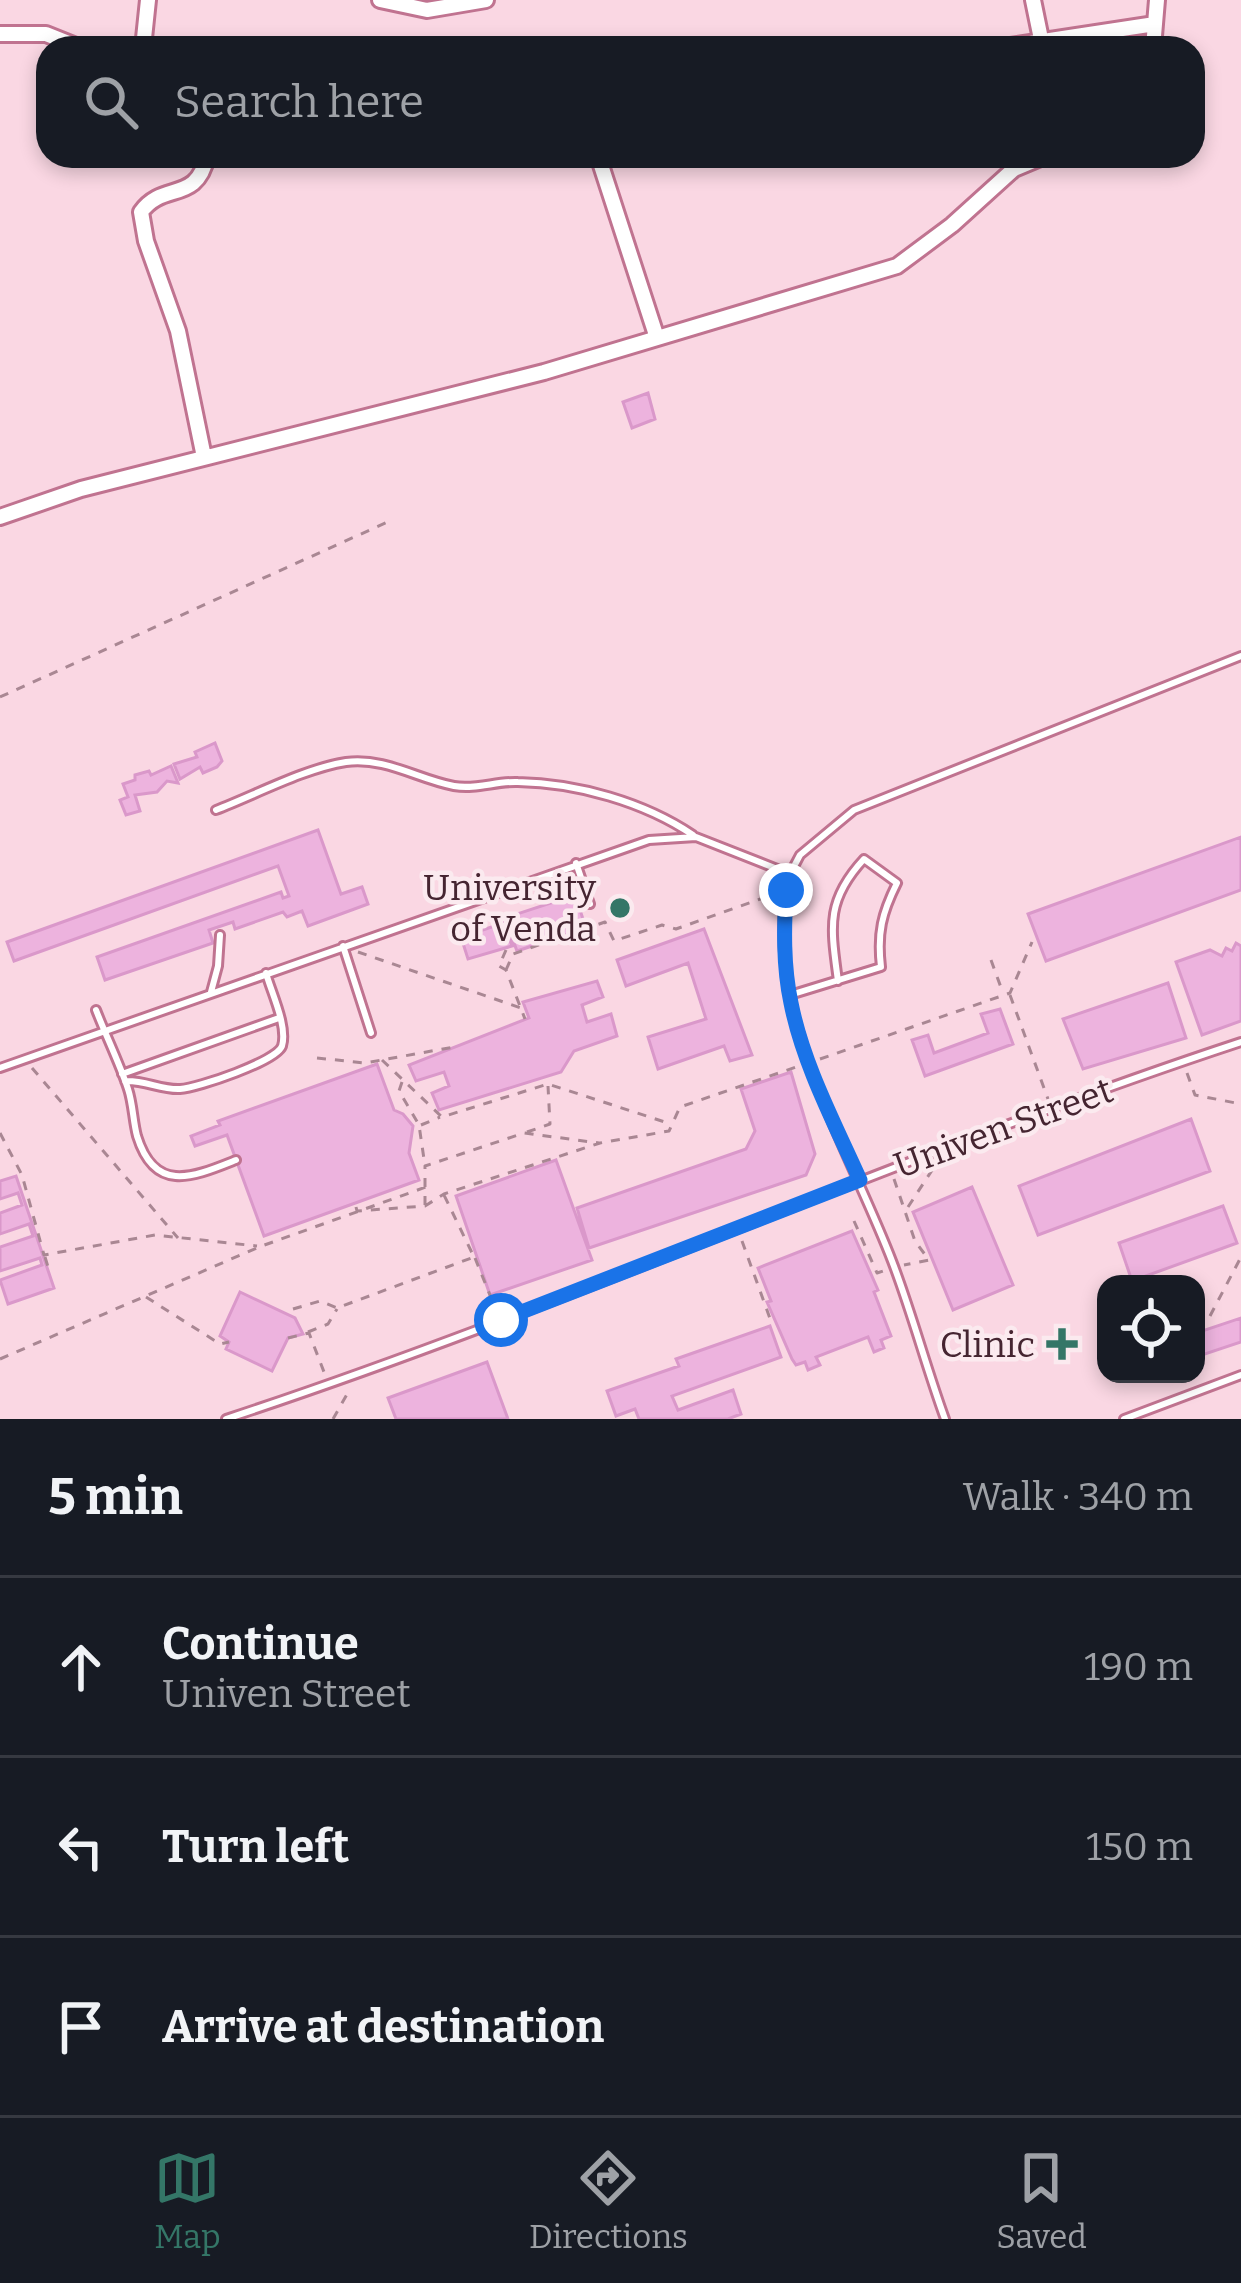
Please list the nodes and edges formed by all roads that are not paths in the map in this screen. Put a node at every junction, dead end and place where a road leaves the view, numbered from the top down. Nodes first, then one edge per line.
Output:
1 (148, 0) edge
2 (380, 0) edge
3 (486, 0) edge
4 (1033, 0) edge
5 (1157, 0) edge
6 (1155, 24) junction
7 (0, 34) edge
8 (51, 36) edge
9 (144, 36) edge
10 (1040, 36) edge
11 (1064, 36) edge
12 (1154, 36) edge
13 (204, 168) edge
14 (602, 168) edge
15 (1016, 168) edge
16 (658, 338) junction
17 (204, 458) junction
18 (0, 517) edge
19 (1241, 656) edge
20 (216, 810) dead end
21 (696, 837) junction
22 (576, 863) junction
23 (790, 874) junction
24 (590, 904) dead end
25 (220, 935) dead end
26 (343, 946) junction
27 (266, 973) junction
28 (838, 981) junction
29 (211, 992) junction
30 (790, 994) junction
31 (96, 1010) dead end
32 (279, 1018) junction
33 (104, 1032) junction
34 (371, 1033) dead end
35 (1241, 1042) edge
36 (0, 1069) edge
37 (123, 1077) junction
38 (236, 1160) dead end
39 (860, 1180) junction
40 (1241, 1375) edge
41 (226, 1419) edge
42 (945, 1419) edge
43 (1124, 1419) edge

1 - 9 street
2 - 3 street
4 - 10 street
5 - 6 street
6 - 11 street
6 - 12 street
7 - 8 street
13 - 17 street
14 - 16 street
15 - 16 street
16 - 17 street
17 - 18 street
19 - 23 lane
20 - 21 lane
21 - 22 lane
21 - 23 lane
22 - 24 lane
22 - 26 lane
23 - 30 lane
25 - 29 lane
26 - 27 lane
26 - 34 lane
27 - 29 lane
27 - 32 lane
28 - 28 lane
28 - 30 lane
29 - 33 lane
30 - 39 lane
31 - 33 lane
32 - 37 lane
32 - 37 lane
33 - 36 lane
33 - 37 lane
35 - 39 lane, Univen Street
37 - 38 lane
39 - 41 lane, Univen Street
39 - 42 lane
40 - 43 lane

